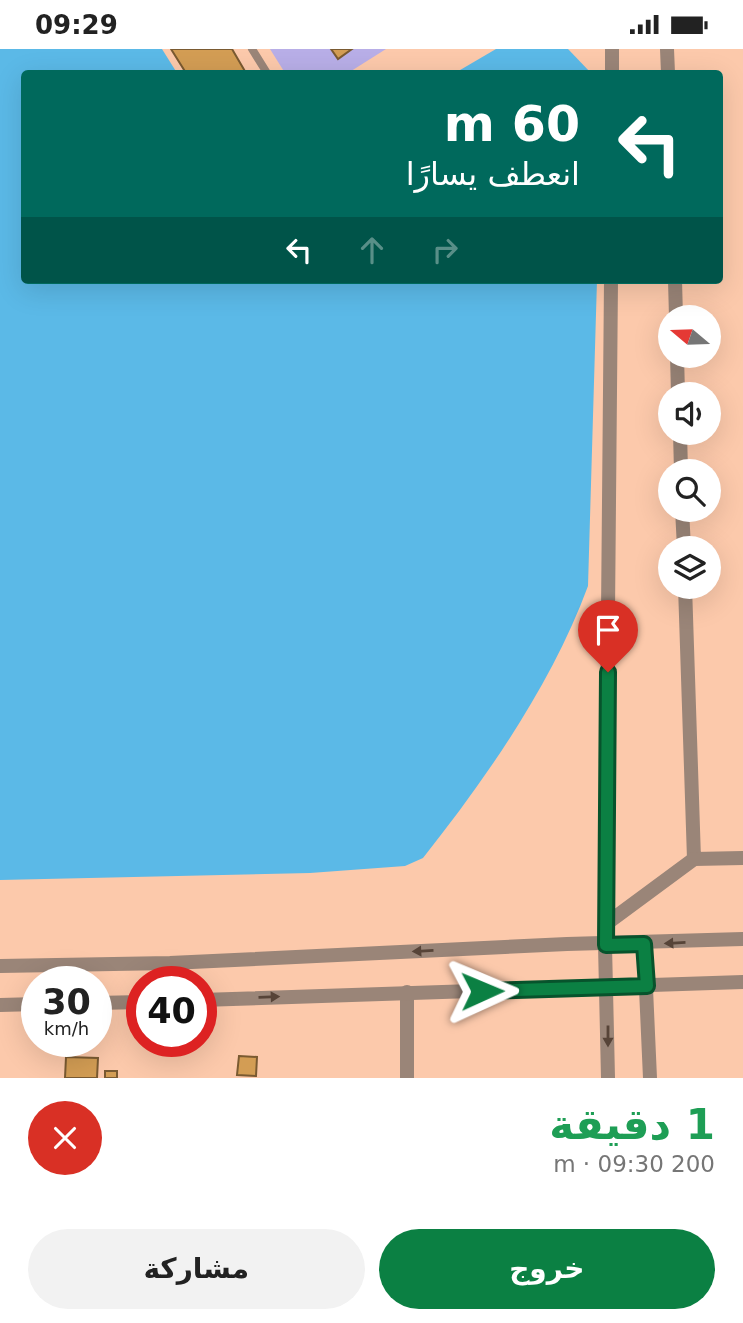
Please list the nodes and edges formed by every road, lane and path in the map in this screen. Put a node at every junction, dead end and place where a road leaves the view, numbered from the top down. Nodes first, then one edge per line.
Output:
1 (252, 49) edge
2 (612, 49) edge
3 (667, 49) edge
4 (265, 70) edge
5 (612, 70) edge
6 (668, 70) edge
7 (611, 284) edge
8 (675, 284) edge
9 (676, 305) edge
10 (685, 599) edge
11 (743, 858) edge
12 (694, 859) junction
13 (606, 924) junction
14 (743, 939) edge
15 (644, 944) junction
16 (606, 945) junction
17 (0, 966) edge
18 (743, 982) edge
19 (647, 986) junction
20 (607, 988) junction
21 (407, 992) junction
22 (217, 999) edge
23 (0, 1005) edge
24 (21, 1005) edge
25 (407, 1078) edge
26 (608, 1078) edge
27 (650, 1078) edge

1 - 4 lane
2 - 5 street
3 - 6 street
7 - 13 street
8 - 9 street
10 - 12 street
11 - 12 street
12 - 13 street
13 - 16 street
14 -> 15 street
15 - 16 street
15 - 19 street
16 -> 17 street
16 - 20 street
18 - 19 street
19 - 20 street
19 - 27 street
20 - 21 street
20 -> 26 street
22 -> 21 street
21 - 25 street
23 - 24 street

